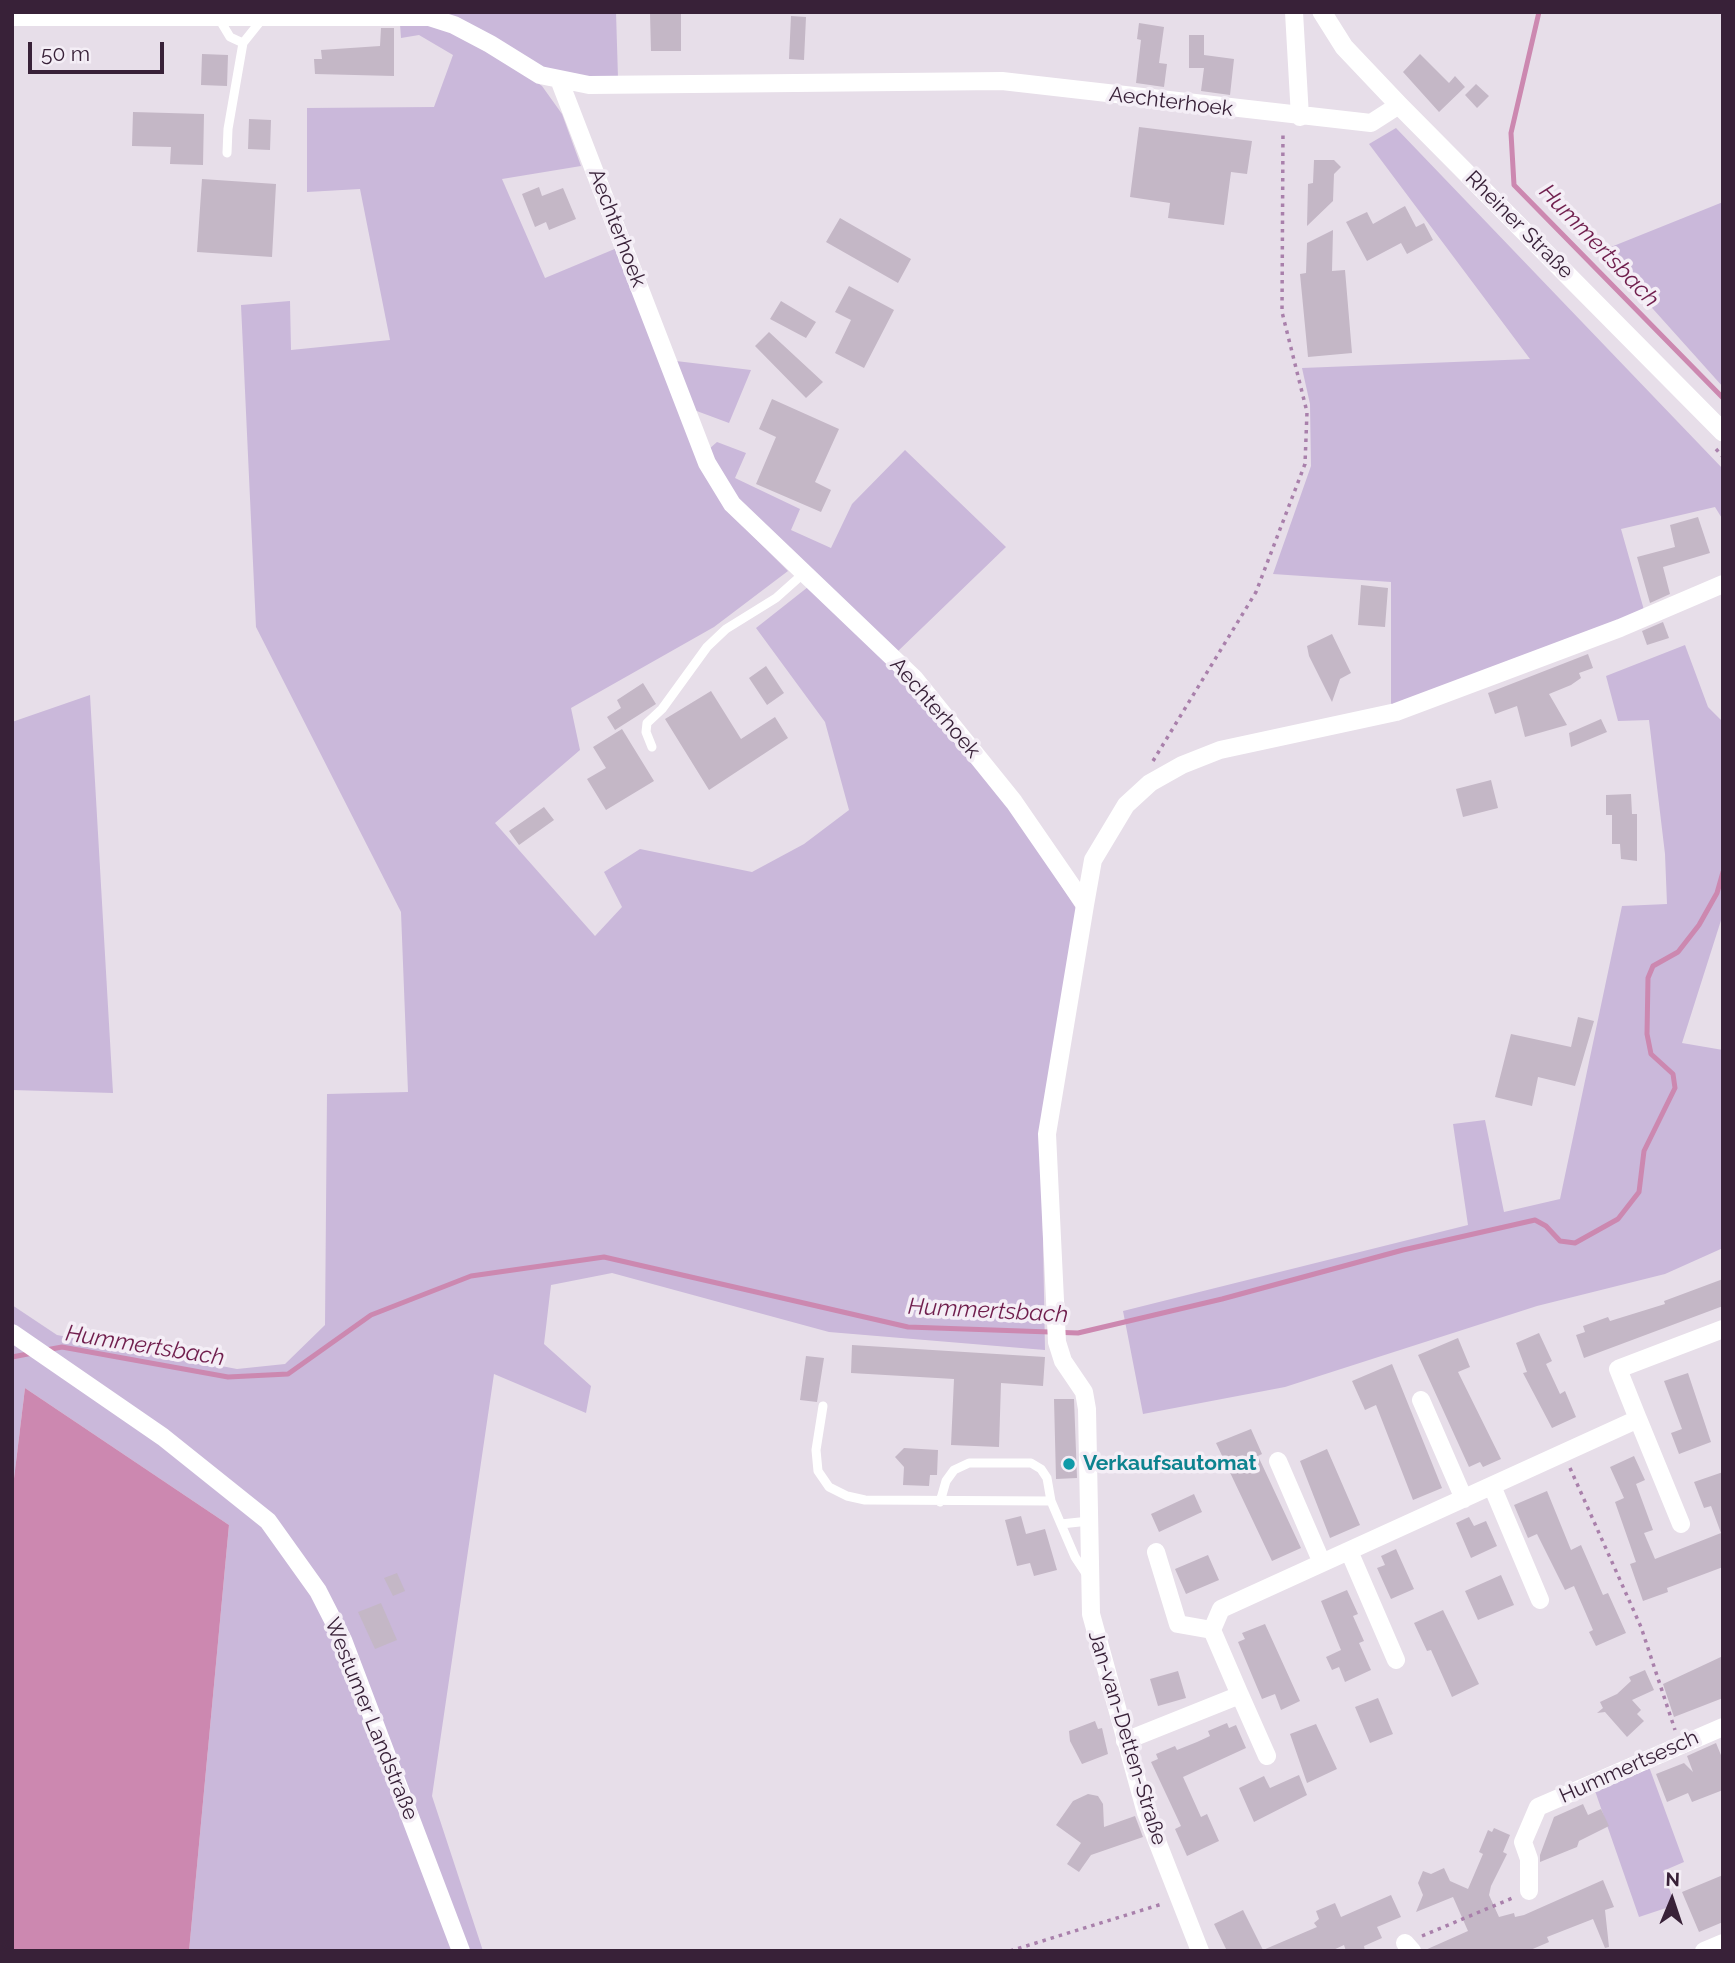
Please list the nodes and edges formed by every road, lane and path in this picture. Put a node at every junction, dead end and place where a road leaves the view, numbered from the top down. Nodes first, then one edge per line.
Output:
1 (1293, 12) edge
2 (1322, 12) edge
3 (140, 15) edge
4 (12, 17) edge
5 (218, 17) junction
6 (264, 17) junction
7 (243, 43) junction
8 (561, 82) junction
9 (1399, 105) junction
10 (1292, 116) junction
11 (227, 153) dead end
12 (1723, 432) edge
13 (804, 573) junction
14 (1723, 584) edge
15 (652, 747) dead end
16 (1148, 769) dead end
17 (1085, 905) junction
18 (1723, 1329) edge
19 (17, 1336) edge
20 (1421, 1400) dead end
21 (823, 1406) dead end
22 (1638, 1419) junction
23 (1563, 1453) junction
24 (1278, 1461) dead end
25 (1492, 1486) junction
26 (1464, 1499) junction
27 (1051, 1501) junction
28 (940, 1502) junction
29 (1089, 1521) junction
30 (1061, 1524) junction
31 (1681, 1524) dead end
32 (1349, 1551) junction
33 (1156, 1552) dead end
34 (1322, 1563) junction
35 (1090, 1579) junction
36 (1540, 1600) dead end
37 (1212, 1630) junction
38 (1396, 1660) dead end
39 (1240, 1695) junction
40 (1723, 1727) edge
41 (1125, 1741) junction
42 (1680, 1745) junction
43 (1267, 1756) dead end
44 (1529, 1891) joint
45 (1179, 1899) junction
46 (1723, 1943) edge
47 (1409, 1947) edge
48 (461, 1951) edge
49 (1010, 1951) edge
50 (1200, 1951) edge
51 (1704, 1951) edge

1 - 10 street
2 - 9 street, Rheiner Straße
3 - 4 street, Aechterhoek
3 - 5 street, Aechterhoek
5 - 6 street, Aechterhoek
5 - 7 lane
6 - 7 lane
6 - 8 street, Aechterhoek
7 - 11 lane
8 - 10 street, Aechterhoek
8 - 13 street, Aechterhoek
9 - 10 street, Aechterhoek
9 - 12 street, Rheiner Straße
10 - 16 path
13 - 15 lane
13 - 17 street, Aechterhoek
14 - 17 street
17 - 29 street, Jan-van-Detten-Straße
18 - 22 street
19 - 48 street, Westumer Landstraße
20 - 26 street
21 - 28 lane
22 - 23 street
22 - 31 street
23 - 25 street
23 - 42 path
24 - 34 street
25 - 26 street
25 - 36 street
26 - 32 street
27 - 28 lane
27 - 28 lane
27 - 30 lane
29 - 30 lane
29 - 35 street, Jan-van-Detten-Straße
30 - 35 lane
32 - 34 street
32 - 38 street
33 - 37 street
34 - 37 street
35 - 41 street, Jan-van-Detten-Straße
37 - 39 street
39 - 41 street
39 - 43 street
40 - 42 street, Hummertsesch
41 - 45 street, Jan-van-Detten-Straße
42 - 44 street, Hummertsesch
44 - 47 path
45 - 49 path
45 - 50 street, Jan-van-Detten-Straße
46 - 51 street

